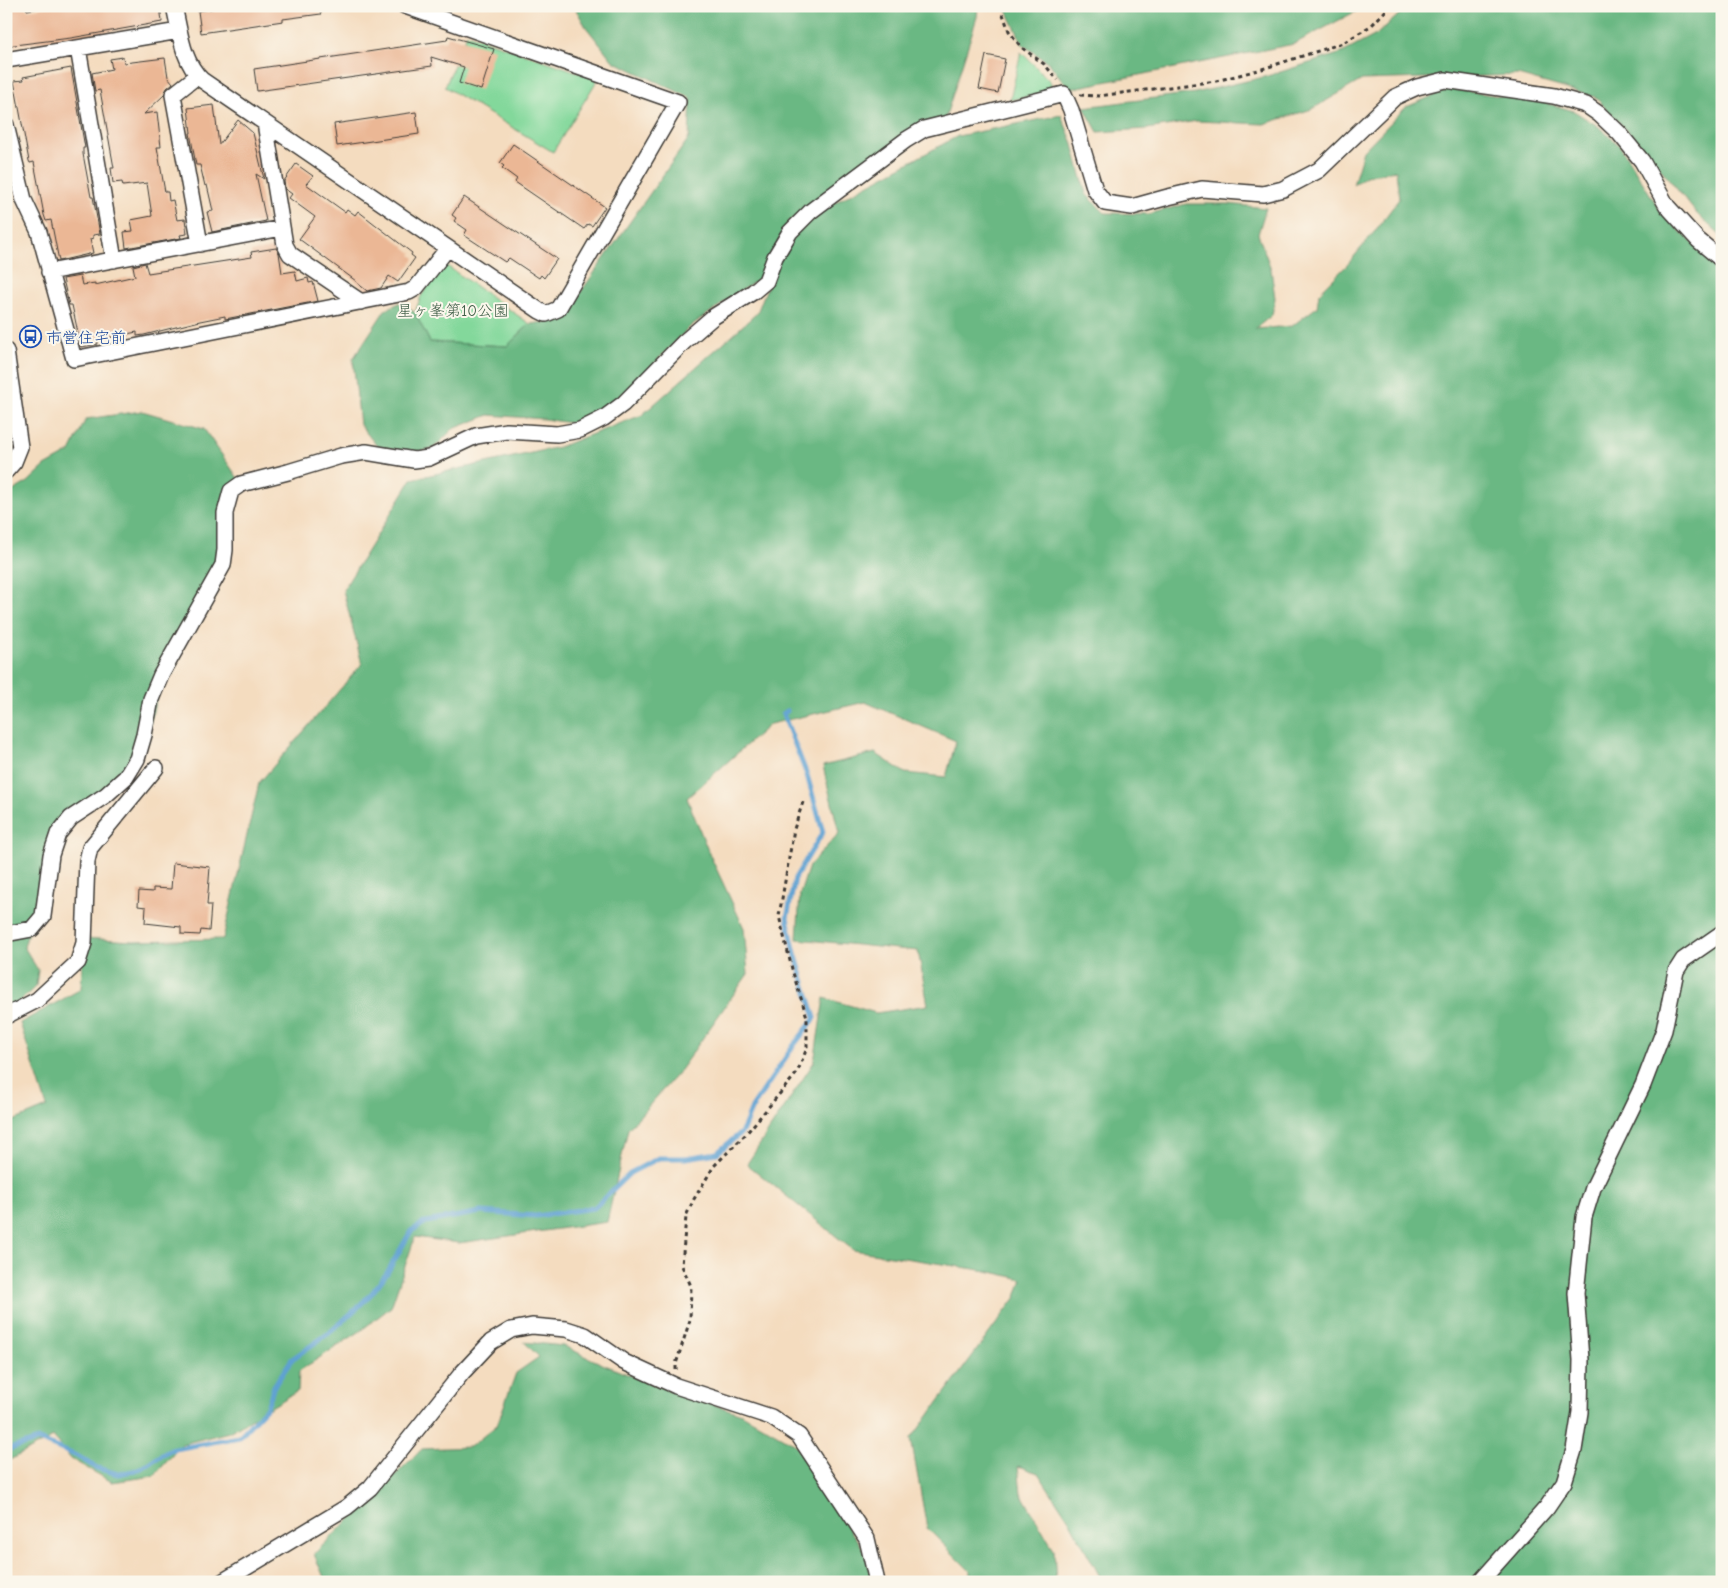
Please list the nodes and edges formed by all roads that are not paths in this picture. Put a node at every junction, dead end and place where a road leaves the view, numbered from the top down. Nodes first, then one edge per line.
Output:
1 (174, 6) edge
2 (405, 6) edge
3 (180, 31) junction
4 (78, 48) junction
5 (6, 60) edge
6 (197, 76) junction
7 (265, 124) junction
8 (6, 125) edge
9 (282, 228) junction
10 (200, 244) junction
11 (448, 248) junction
12 (114, 260) junction
13 (1722, 260) edge
14 (50, 272) junction
15 (361, 302) junction
16 (6, 351) edge
17 (6, 471) edge
18 (156, 768) dead end
19 (6, 933) edge
20 (1722, 933) edge
21 (6, 1016) edge
22 (222, 1582) edge
23 (877, 1582) edge
24 (1480, 1582) edge

1 - 3 street
2 - 11 street
3 - 4 street
3 - 6 street
4 - 5 street
4 - 12 street
6 - 7 street
6 - 10 street
7 - 9 street
7 - 11 street
8 - 14 street
9 - 10 street
9 - 15 street
10 - 12 street
11 - 15 street
12 - 14 street
13 - 19 street
14 - 15 street
16 - 17 street
18 - 21 street
20 - 24 street
22 - 23 street

